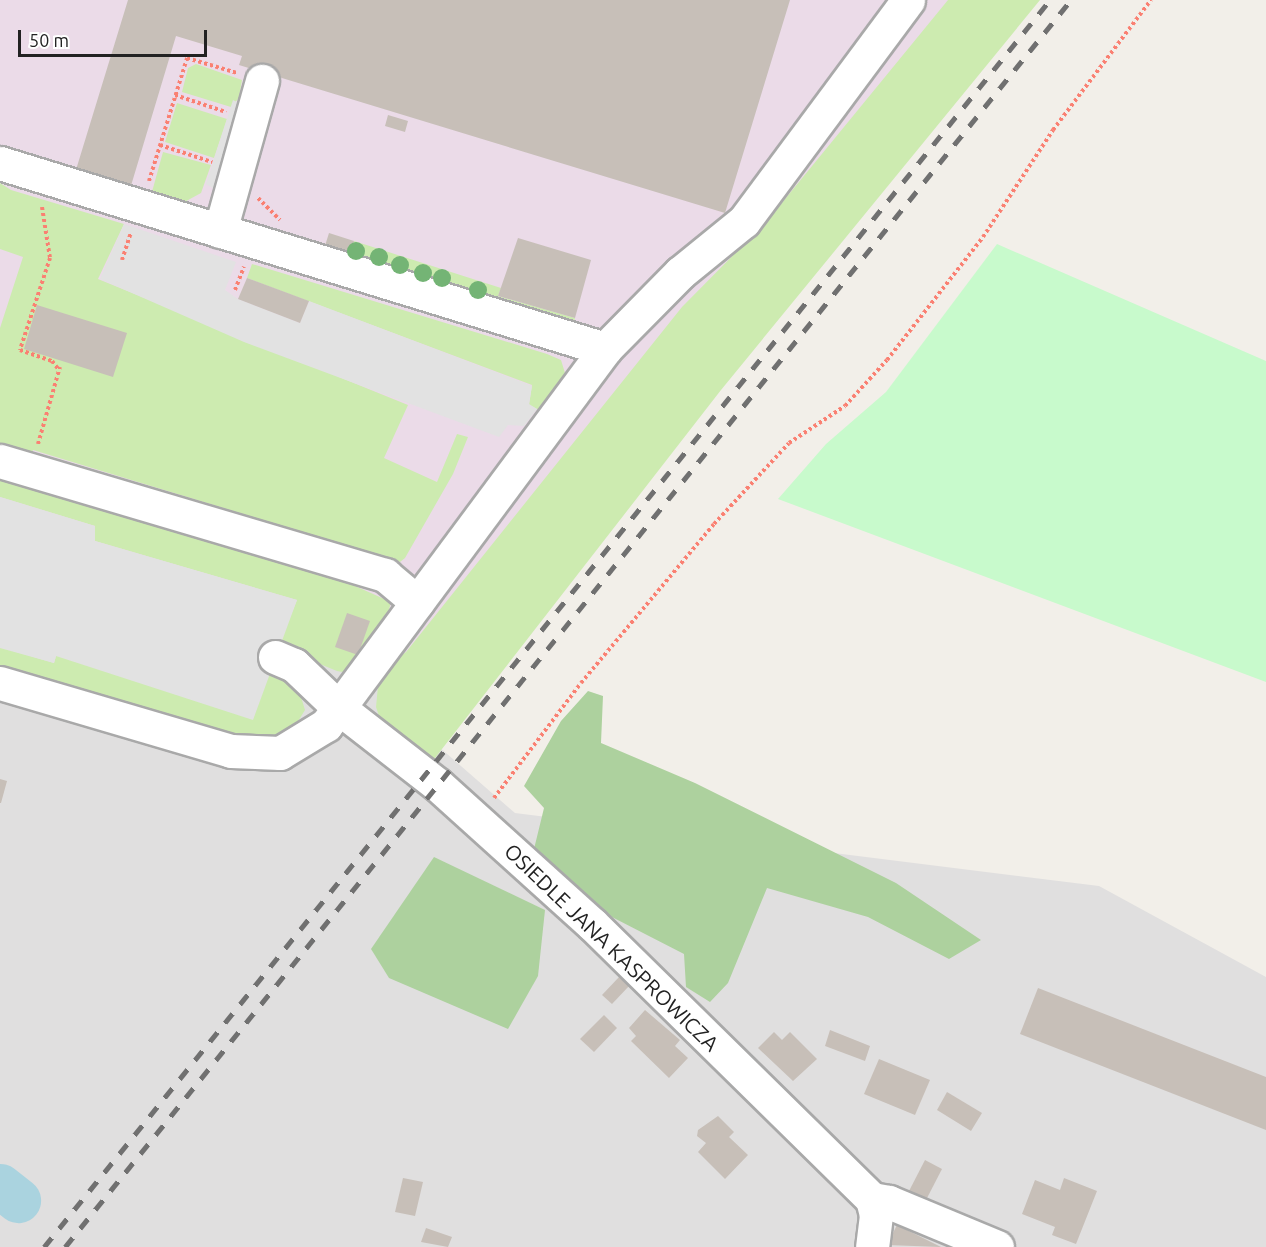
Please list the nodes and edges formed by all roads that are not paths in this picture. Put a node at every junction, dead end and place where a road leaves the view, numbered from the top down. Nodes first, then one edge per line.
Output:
1 (908, 0) edge
2 (262, 81) road end
3 (0, 163) edge
4 (220, 231) junction
5 (605, 350) junction
6 (0, 461) edge
7 (417, 602) junction
8 (275, 657) dead end
9 (0, 683) edge
10 (339, 708) junction
11 (872, 1199) junction
12 (872, 1247) edge
13 (997, 1247) edge

1 - 5 street
2 - 4 street
3 - 4 street
4 - 5 street
5 - 7 street
6 - 7 street
7 - 10 street
8 - 10 street, OSIEDLE JANA KASPROWICZA
9 - 10 street
10 - 11 street, OSIEDLE JANA KASPROWICZA
11 - 12 street
11 - 13 street, OSIEDLE JANA KASPROWICZA

